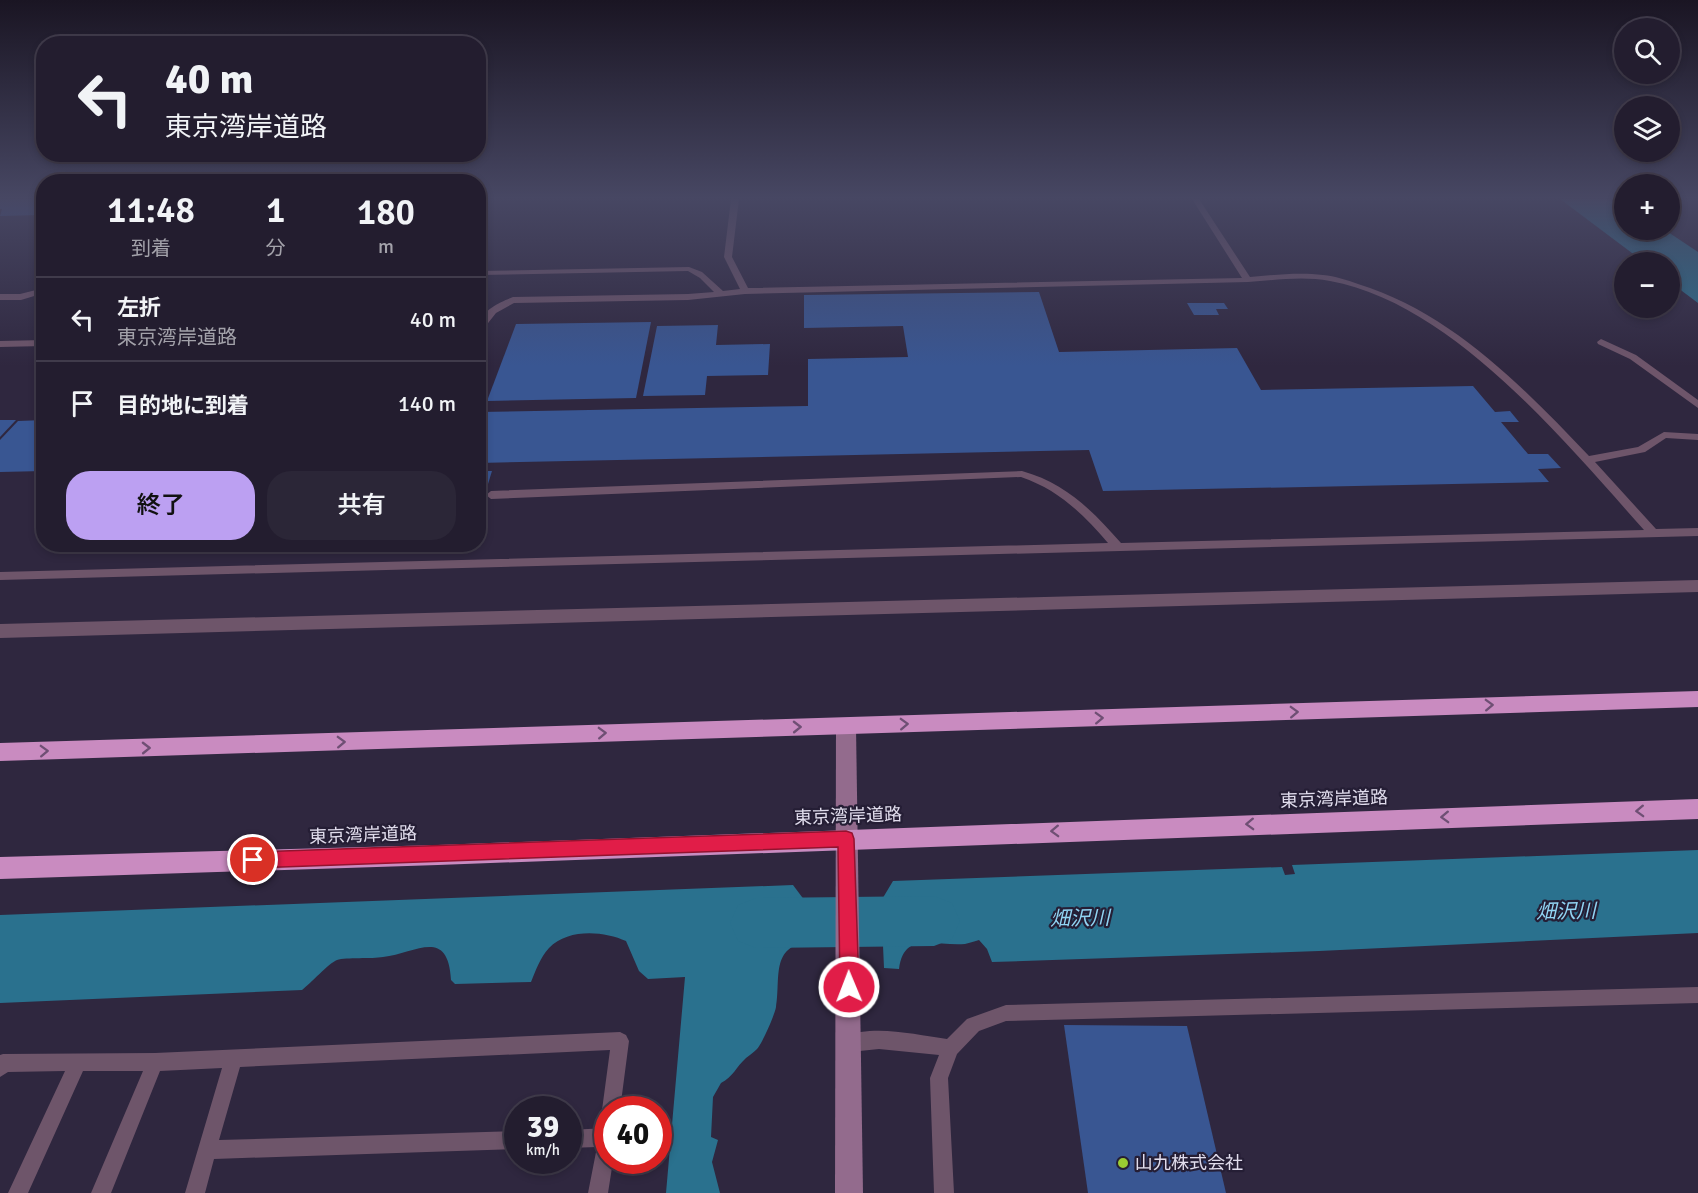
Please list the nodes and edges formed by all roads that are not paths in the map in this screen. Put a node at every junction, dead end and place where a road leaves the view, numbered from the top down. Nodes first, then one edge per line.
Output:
1 (728, 255) edge
2 (1231, 255) edge
3 (486, 273) edge
4 (1248, 280) junction
5 (746, 291) junction
6 (36, 292) edge
7 (723, 294) junction
8 (0, 297) edge
9 (486, 317) edge
10 (1601, 342) dead end
11 (36, 343) edge
12 (0, 344) edge
13 (1698, 405) edge
14 (1698, 437) edge
15 (1586, 460) junction
16 (491, 495) dead end
17 (1698, 532) edge
18 (1653, 533) junction
19 (1118, 547) junction
20 (0, 576) edge
21 (1698, 586) edge
22 (0, 631) edge
23 (1698, 699) edge
24 (846, 726) junction
25 (0, 752) edge
26 (1698, 808) edge
27 (846, 839) junction
28 (0, 868) edge
29 (1698, 995) edge
30 (850, 1043) junction
31 (950, 1048) junction
32 (234, 1058) junction
33 (78, 1062) junction
34 (155, 1062) junction
35 (0, 1068) edge
36 (613, 1096) edge
37 (504, 1140) edge
38 (207, 1150) junction
39 (601, 1174) edge
40 (18, 1193) edge
41 (101, 1193) edge
42 (195, 1193) edge
43 (598, 1193) edge
44 (849, 1193) edge
45 (944, 1193) edge

1 - 5 lane
2 - 4 lane
3 - 7 lane
4 - 5 lane
4 - 15 lane
5 - 7 lane
6 - 8 lane
7 - 9 lane
10 - 13 lane
11 - 12 lane
14 - 15 lane
15 - 18 lane
16 - 19 lane
17 - 18 lane
18 - 19 lane
19 - 20 lane
21 - 22 street
24 -> 23 highway
25 -> 24 highway
24 - 27 street
26 -> 27 highway, 東京湾岸道路
27 - 28 highway, 東京湾岸道路
27 - 30 street
29 - 31 lane
30 - 31 lane
30 - 44 street
31 - 45 lane
32 - 34 lane
32 - 36 lane
32 - 38 lane
33 - 34 lane
33 - 35 lane
33 - 40 lane
34 - 41 lane
37 - 38 lane
38 - 42 lane
39 - 43 lane

